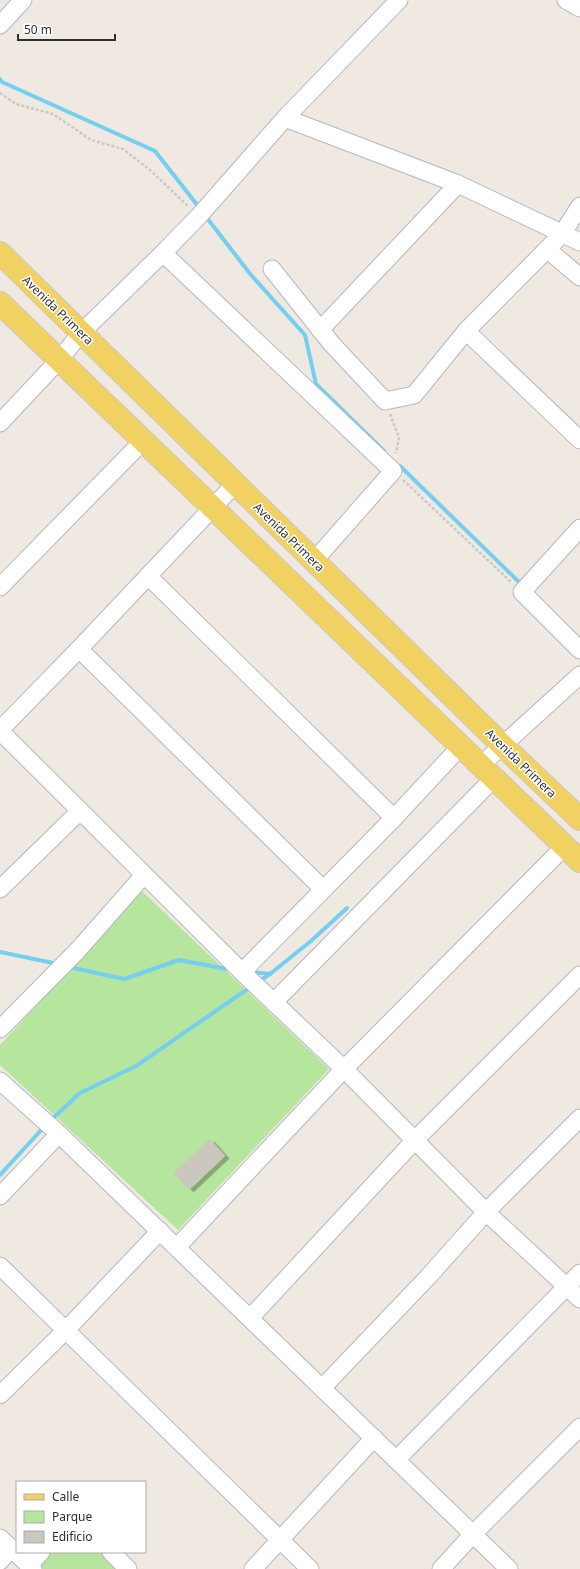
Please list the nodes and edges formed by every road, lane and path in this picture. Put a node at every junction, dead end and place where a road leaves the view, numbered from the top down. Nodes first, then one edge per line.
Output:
1 (23, 0) edge
2 (399, 0) edge
3 (566, 0) edge
4 (580, 8) edge
5 (0, 25) edge
6 (0, 93) edge
7 (285, 118) junction
8 (458, 184) junction
9 (580, 206) edge
10 (199, 216) junction
11 (562, 234) junction
12 (580, 242) edge
13 (548, 250) junction
14 (164, 253) junction
15 (0, 254) edge
16 (272, 269) dead end
17 (580, 277) edge
18 (0, 303) edge
19 (320, 330) junction
20 (466, 331) junction
21 (81, 333) junction
22 (59, 360) junction
23 (385, 401) junction
24 (0, 423) edge
25 (580, 440) edge
26 (144, 441) junction
27 (393, 471) junction
28 (235, 484) junction
29 (212, 507) junction
30 (580, 528) edge
31 (314, 561) junction
32 (148, 576) junction
33 (0, 587) edge
34 (522, 592) junction
35 (79, 649) junction
36 (580, 650) edge
37 (580, 675) edge
38 (0, 731) edge
39 (502, 745) junction
40 (461, 746) junction
41 (487, 771) junction
42 (80, 811) junction
43 (394, 818) junction
44 (580, 819) edge
45 (572, 853) edge
46 (144, 875) junction
47 (0, 889) edge
48 (323, 889) junction
49 (242, 972) junction
50 (580, 975) edge
51 (274, 1002) junction
52 (0, 1029) edge
53 (344, 1069) junction
54 (0, 1081) edge
55 (580, 1118) edge
56 (59, 1134) junction
57 (416, 1140) junction
58 (0, 1196) edge
59 (486, 1212) junction
60 (160, 1231) junction
61 (177, 1247) junction
62 (0, 1266) edge
63 (580, 1273) edge
64 (567, 1286) junction
65 (580, 1298) edge
66 (250, 1318) junction
67 (66, 1330) junction
68 (322, 1388) junction
69 (0, 1395) edge
70 (580, 1427) edge
71 (374, 1438) junction
72 (396, 1460) junction
73 (473, 1534) junction
74 (281, 1541) junction
75 (4, 1549) edge
76 (40, 1553) edge
77 (112, 1553) edge
78 (31, 1567) edge
79 (128, 1569) edge
80 (254, 1569) edge
81 (310, 1569) edge
82 (441, 1569) edge
83 (509, 1569) edge

1 - 5 street
2 - 7 street
3 - 4 street
6 - 10 path
7 - 8 street
7 - 10 street
8 - 11 street
8 - 19 street
9 - 11 street
10 - 14 street
11 - 12 street
11 - 13 street
13 - 17 street
13 - 20 street
14 - 21 street
14 - 27 street
15 - 21 main road, Avenida Primera
16 - 19 street
18 - 22 main road
19 - 23 street
20 - 23 street
20 - 25 street
21 - 22 street
21 - 28 main road, Avenida Primera
22 - 24 street
22 - 26 main road
23 - 27 path
26 - 29 main road
26 - 33 street
27 - 31 street
27 - 34 path
28 - 29 street
28 - 31 main road, Avenida Primera
29 - 32 street
29 - 40 main road
30 - 34 street
31 - 39 main road, Avenida Primera
32 - 35 street
32 - 43 street
34 - 36 street
35 - 38 street
35 - 48 street
37 - 39 street
38 - 42 street
39 - 41 street
39 - 44 main road, Avenida Primera
40 - 41 main road
40 - 43 street
41 - 45 main road
41 - 51 street
42 - 46 street
42 - 47 street
43 - 48 street
45 - 53 street
46 - 49 street
46 - 52 street
48 - 49 street
49 - 51 street
50 - 57 street
51 - 53 street
53 - 57 street
53 - 61 street
54 - 56 street
55 - 59 street
56 - 58 street
56 - 60 street
57 - 59 street
57 - 66 street
59 - 64 street
59 - 68 street
60 - 61 street
60 - 67 street
61 - 66 street
62 - 67 street
63 - 64 street
64 - 65 street
64 - 72 street
66 - 68 street
67 - 69 street
67 - 74 street
68 - 71 street
70 - 73 street
71 - 72 street
71 - 74 street
72 - 73 street
73 - 82 street
73 - 83 street
74 - 80 street
74 - 81 street
75 - 78 street
76 - 78 street
77 - 79 street

